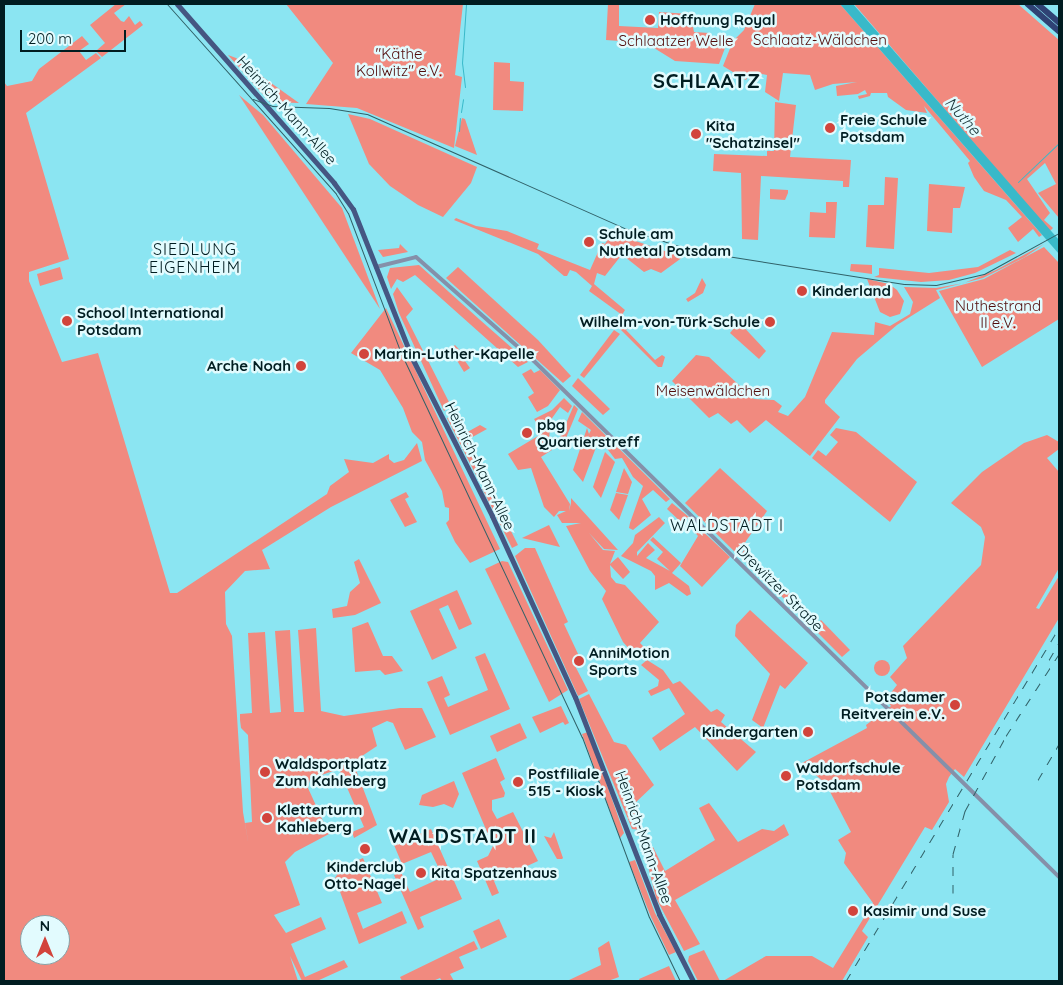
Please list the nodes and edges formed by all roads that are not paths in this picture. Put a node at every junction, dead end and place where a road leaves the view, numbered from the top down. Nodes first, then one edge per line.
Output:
1 (177, 4) edge
2 (1028, 4) edge
3 (1038, 4) edge
4 (1059, 22) edge
5 (1059, 31) edge
6 (376, 267) junction
7 (1059, 877) edge
8 (693, 981) edge

1 - 6 main road, Heinrich-Mann-Allee
2 - 5 highway
3 - 4 highway
6 - 7 street, Drewitzer Straße
6 - 8 main road, Heinrich-Mann-Allee

